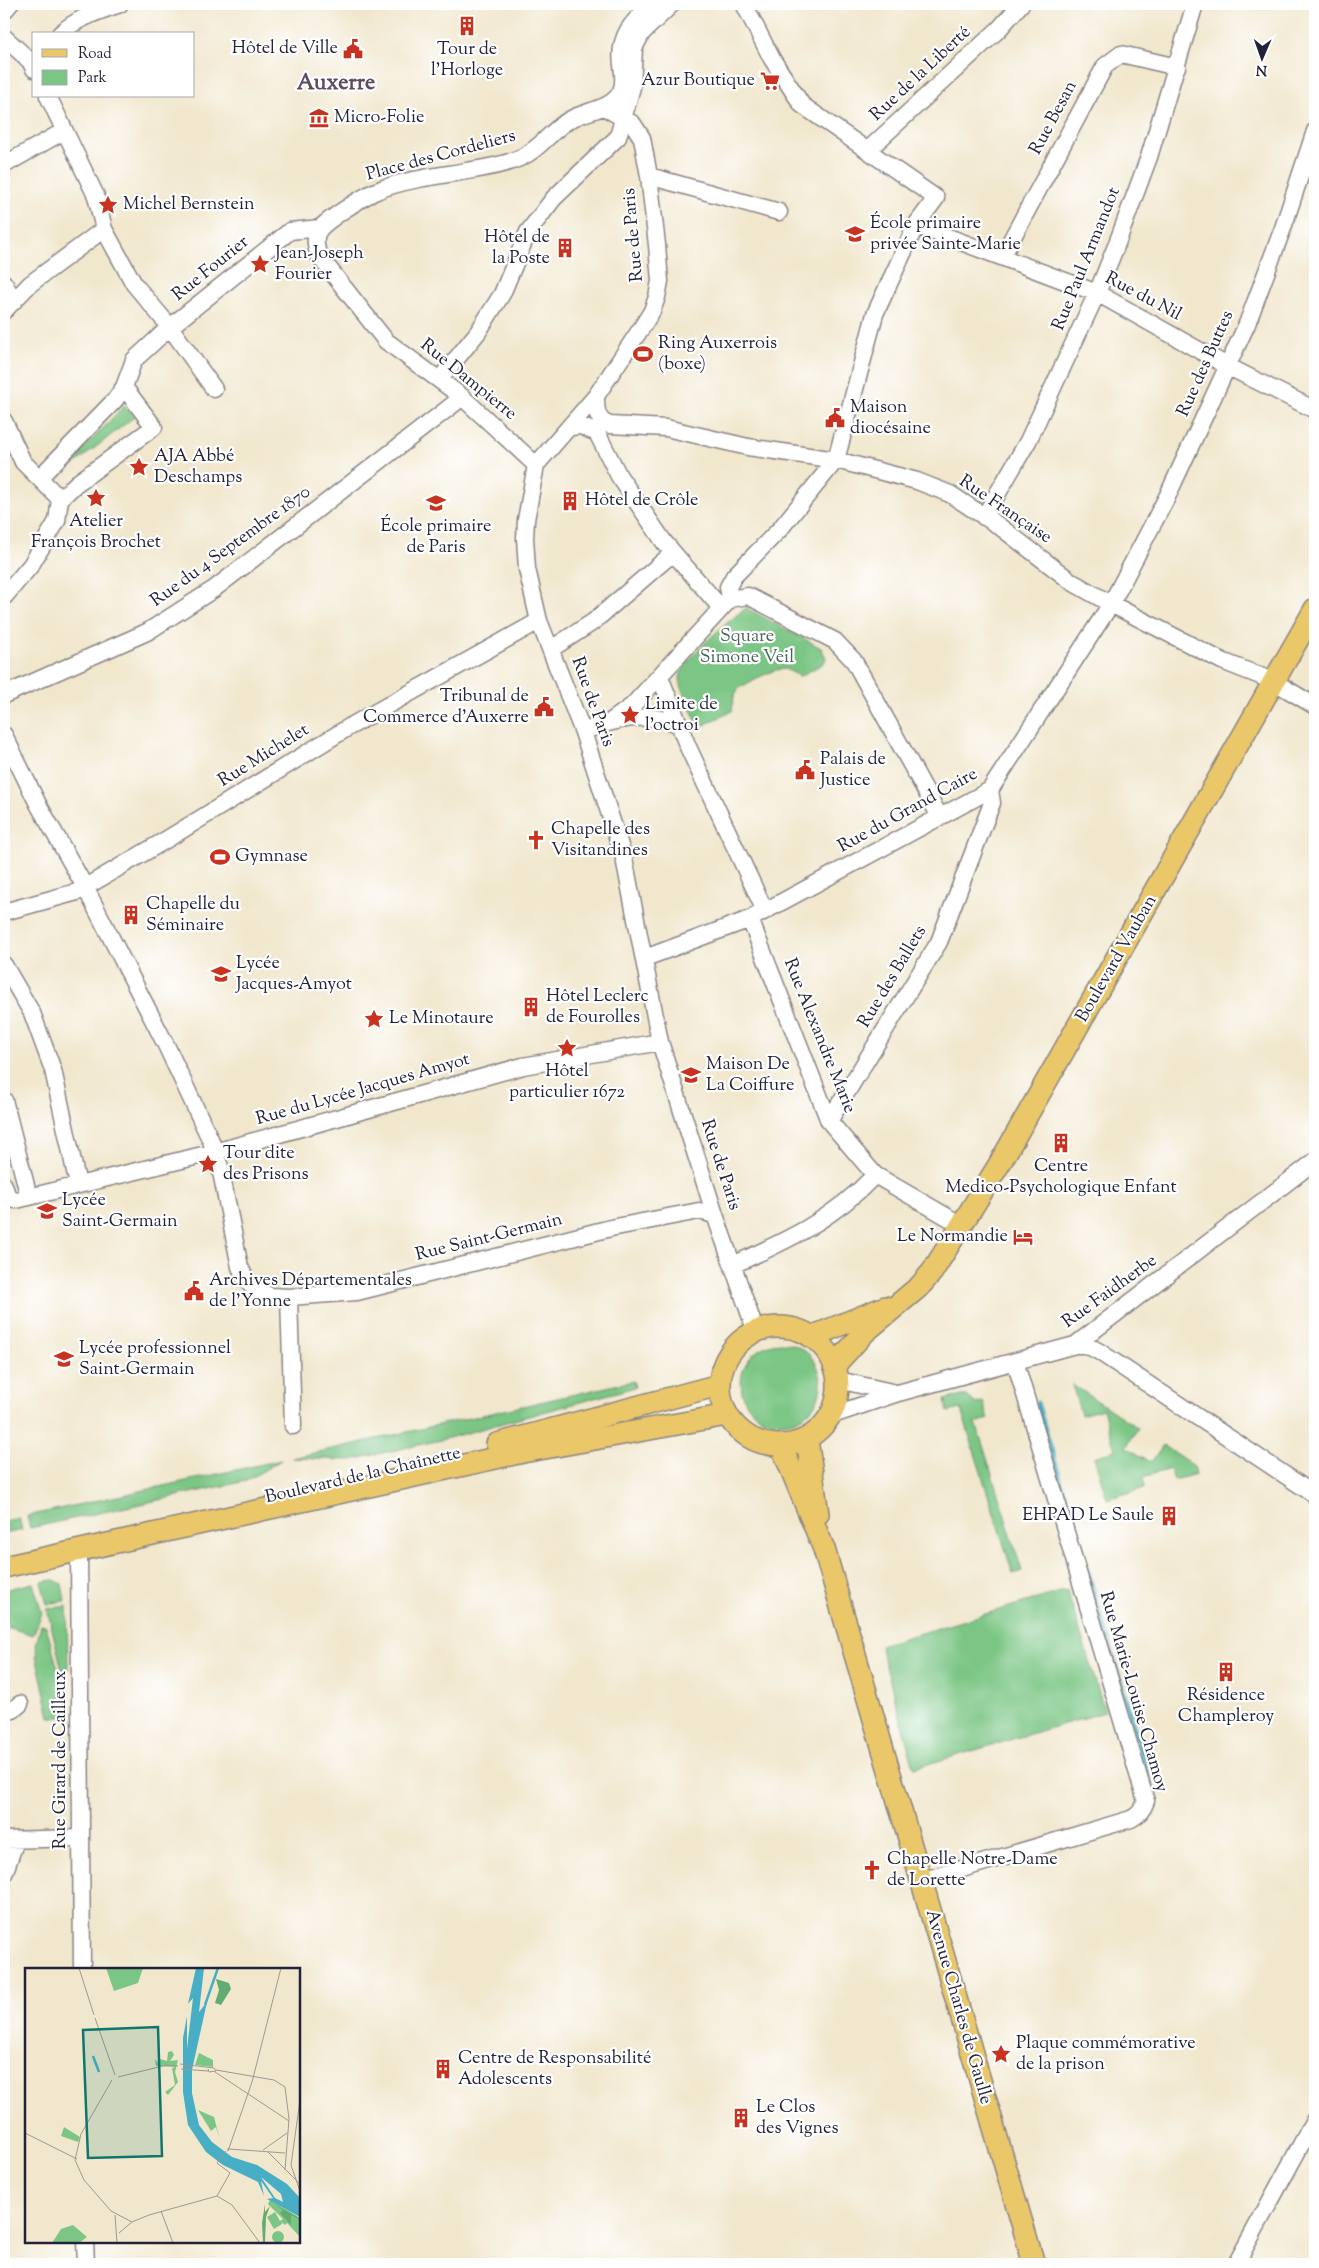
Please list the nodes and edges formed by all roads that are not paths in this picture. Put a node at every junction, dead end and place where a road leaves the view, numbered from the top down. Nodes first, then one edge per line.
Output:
1 (10, 4) edge
2 (120, 4) edge
3 (652, 4) edge
4 (672, 4) edge
5 (744, 4) edge
6 (1020, 4) edge
7 (1195, 4) edge
8 (4, 11) edge
9 (62, 32) edge
10 (4, 37) edge
11 (32, 63) edge
12 (1177, 67) junction
13 (49, 98) edge
14 (600, 108) junction
15 (623, 118) junction
16 (64, 131) junction
17 (1315, 131) edge
18 (614, 141) junction
19 (868, 150) junction
20 (4, 165) edge
21 (649, 176) junction
22 (779, 212) dead end
23 (916, 225) junction
24 (104, 228) junction
25 (320, 228) junction
26 (1002, 257) junction
27 (4, 283) edge
28 (1097, 293) junction
29 (9, 306) edge
30 (170, 327) junction
31 (1228, 367) junction
32 (440, 379) junction
33 (124, 387) junction
34 (214, 388) dead end
35 (462, 396) junction
36 (596, 396) junction
37 (1315, 410) edge
38 (4, 421) edge
39 (571, 427) junction
40 (836, 460) junction
41 (536, 464) junction
42 (39, 478) junction
43 (60, 499) junction
44 (984, 517) junction
45 (673, 553) junction
46 (4, 597) edge
47 (726, 604) junction
48 (1111, 604) junction
49 (1315, 609) edge
50 (539, 620) junction
51 (550, 649) junction
52 (660, 677) junction
53 (1273, 681) junction
54 (4, 695) edge
55 (1315, 706) edge
56 (610, 722) junction
57 (679, 725) junction
58 (583, 732) junction
59 (4, 736) edge
60 (990, 790) junction
61 (940, 818) junction
62 (85, 887) junction
63 (765, 911) junction
64 (4, 912) edge
65 (750, 919) junction
66 (645, 958) junction
67 (4, 965) edge
68 (660, 1042) junction
69 (4, 1100) edge
70 (829, 1120) junction
71 (215, 1152) junction
72 (1313, 1167) edge
73 (875, 1175) junction
74 (4, 1185) edge
75 (78, 1185) junction
76 (29, 1197) junction
77 (708, 1208) junction
78 (963, 1226) junction
79 (733, 1265) junction
80 (289, 1297) junction
81 (904, 1299) junction
82 (756, 1332) junction
83 (811, 1337) junction
84 (1075, 1345) junction
85 (1015, 1361) junction
86 (836, 1373) junction
87 (719, 1385) junction
88 (898, 1393) junction
89 (727, 1415) junction
90 (830, 1416) junction
91 (293, 1426) dead end
92 (806, 1439) junction
93 (781, 1445) junction
94 (1315, 1495) edge
95 (824, 1548) junction
96 (79, 1550) junction
97 (4, 1554) edge
98 (4, 1567) edge
99 (20, 1704) dead end
100 (4, 1712) edge
101 (81, 1838) junction
102 (10, 1840) edge
103 (4, 1874) edge
104 (921, 1880) junction
105 (82, 1968) edge
106 (1315, 2118) edge
107 (86, 2243) edge
108 (86, 2264) edge
109 (1034, 2264) edge
110 (1236, 2264) edge

1 - 8 street
2 - 9 street
3 - 14 street
4 - 15 street
5 - 19 street
6 - 19 street, Rue de la Liberté
7 - 12 street, Rue Paul Armandot
10 - 11 street
12 - 26 street, Rue Besan
12 - 28 street, Rue Paul Armandot
13 - 16 street
14 - 15 street, Rue de Paris
14 - 18 street
14 - 25 street, Place des Cordeliers
15 - 18 street
15 - 21 street, Rue de Paris
16 - 20 street
16 - 24 street
17 - 31 street, Rue des Buttes
18 - 32 street
19 - 23 street
21 - 22 street
21 - 36 street, Rue de Paris
23 - 26 street, Rue du Nil
23 - 40 street
24 - 29 street
24 - 30 street
25 - 30 street, Rue Fourier
25 - 32 street, Rue Dampierre
26 - 28 street, Rue du Nil
27 - 29 street
28 - 31 street, Rue du Nil
28 - 44 street, Rue Paul Armandot
30 - 33 street, Rue Fourier
30 - 34 street
31 - 37 street, Rue du Nil
31 - 48 street, Rue des Buttes
32 - 35 street, Rue Dampierre
33 - 42 street
33 - 43 street
35 - 41 street, Rue Dampierre
35 - 54 street, Rue du 4 Septembre 1870
36 - 39 street, Rue de Paris
36 - 40 street, Rue Française
38 - 42 street
39 - 41 street, Rue de Paris
39 - 45 street
40 - 44 street, Rue Française
40 - 47 street
41 - 50 street, Rue de Paris
42 - 43 street
43 - 46 street
44 - 48 street, Rue Française
45 - 47 street
45 - 51 street
47 - 52 street
47 - 61 street
48 - 53 street, Rue Française
48 - 60 street, Rue du Grand Caire
49 - 53 main road, Boulevard Vauban
50 - 51 street, Rue de Paris
50 - 62 street, Rue Michelet
51 - 58 street, Rue de Paris
52 - 56 street
52 - 57 street
53 - 55 street, Rue Française
53 - 78 main road, Boulevard Vauban
56 - 57 street
56 - 58 street
57 - 63 street
58 - 66 street, Rue de Paris
59 - 62 street, Rue Saint-Germain
60 - 61 street, Rue du Grand Caire
60 - 70 street, Rue des Ballets
61 - 63 street, Rue du Grand Caire
62 - 64 street, Rue Michelet
62 - 71 street, Rue Saint-Germain
63 - 65 street, Rue du Grand Caire
65 - 66 street, Rue du Grand Caire
65 - 70 street, Rue Alexandre Marie
66 - 68 street, Rue de Paris
67 - 75 street
68 - 71 street, Rue du Lycée Jacques Amyot
68 - 77 street, Rue de Paris
69 - 76 street
70 - 73 street, Rue Alexandre Marie
71 - 75 street, Rue du Lycée Jacques Amyot
71 - 80 street, Rue Saint-Germain
72 - 84 street, Rue Faidherbe
73 - 78 street, Rue Alexandre Marie
73 - 79 street
74 - 76 street, Rue du Lycée Jacques Amyot
75 - 76 street, Rue du Lycée Jacques Amyot
77 - 79 street, Rue de Paris
77 - 80 street, Rue Saint-Germain
78 - 81 main road, Boulevard Vauban
79 - 82 street, Rue de Paris
80 - 91 street
81 - 83 main road, Boulevard Vauban
81 - 86 main road, Boulevard Vauban
82 - 83 main road
82 - 87 main road
83 - 86 main road
84 - 85 street, Rue Faidherbe
84 - 94 street
85 - 88 street, Rue Faidherbe
85 - 104 street, Rue Marie-Louise Chamoy
86 - 88 street, Rue Faidherbe
86 - 90 main road
87 - 89 main road
87 - 97 main road, Boulevard de la Chaînette
88 - 90 street, Rue Faidherbe
89 - 93 main road
89 - 96 main road
90 - 92 main road
92 - 93 main road
92 - 95 main road, Avenue Charles de Gaulle
93 - 95 main road, Avenue Charles de Gaulle
95 - 104 main road, Avenue Charles de Gaulle
96 - 98 main road
96 - 101 street, Rue Girard de Cailleux
99 - 100 street
101 - 102 street
101 - 105 street, Rue Girard de Cailleux
102 - 103 street
104 - 109 main road, Avenue Charles de Gaulle
106 - 110 street
107 - 108 street

